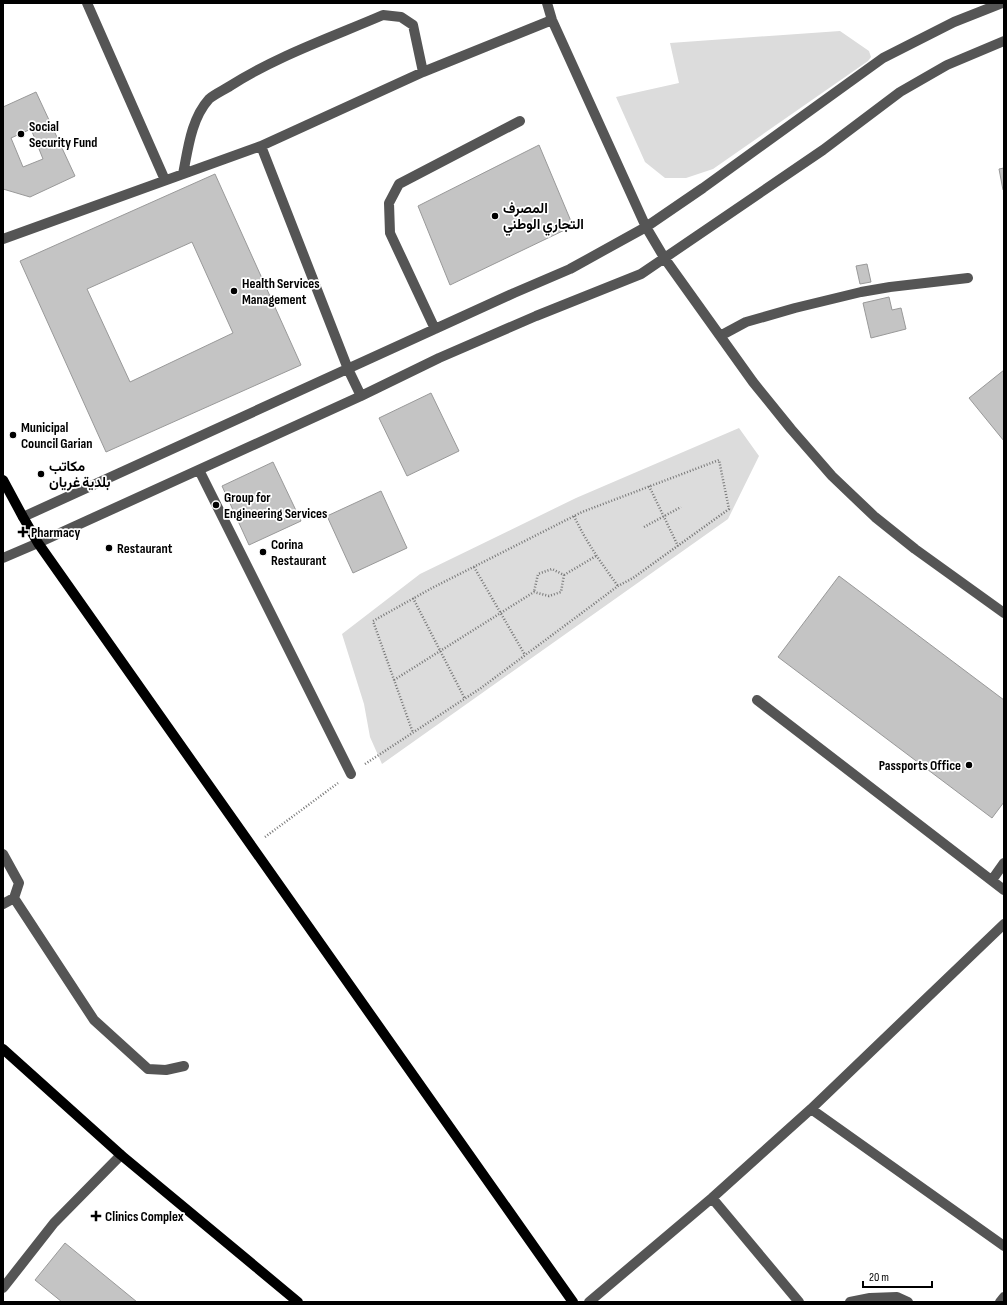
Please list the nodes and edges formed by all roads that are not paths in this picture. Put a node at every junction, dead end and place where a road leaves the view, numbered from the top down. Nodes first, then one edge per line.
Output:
1 (87, 3) edge
2 (547, 3) edge
3 (1002, 3) edge
4 (552, 20) junction
5 (1004, 41) edge
6 (424, 72) junction
7 (520, 121) dead end
8 (261, 146) junction
9 (183, 174) junction
10 (165, 180) junction
11 (646, 227) junction
12 (3, 239) edge
13 (665, 259) junction
14 (968, 278) dead end
15 (435, 330) junction
16 (720, 336) junction
17 (348, 369) junction
18 (361, 396) junction
19 (199, 470) junction
20 (3, 480) edge
21 (22, 517) junction
22 (38, 543) junction
23 (3, 558) edge
24 (1004, 612) edge
25 (757, 700) dead end
26 (351, 774) road end
27 (3, 854) edge
28 (1004, 863) edge
29 (992, 880) junction
30 (1004, 890) edge
31 (14, 898) junction
32 (3, 904) edge
33 (1004, 924) edge
34 (3, 1049) edge
35 (184, 1066) dead end
36 (811, 1109) junction
37 (121, 1155) junction
38 (712, 1198) junction
39 (1004, 1246) edge
40 (3, 1288) edge
41 (1004, 1297) edge
42 (298, 1302) edge
43 (573, 1302) edge
44 (589, 1302) edge
45 (799, 1302) edge
46 (850, 1302) edge
47 (908, 1302) edge
48 (1000, 1302) edge

1 - 10 street
2 - 4 street
3 - 11 street
4 - 6 street
4 - 11 street
5 - 13 street
6 - 8 street
6 - 9 street
7 - 15 street
8 - 9 street
8 - 17 street
9 - 10 street
10 - 12 street
11 - 13 street
11 - 15 street
13 - 16 street
13 - 18 street
14 - 16 street
15 - 17 street
16 - 24 street
17 - 18 street
17 - 21 street
18 - 19 street
19 - 22 street
19 - 26 street
20 - 21 main road
21 - 22 main road
22 - 23 street
22 - 43 main road
25 - 29 street
27 - 31 street
28 - 29 street
29 - 30 street
31 - 32 street
31 - 35 street
33 - 36 street
34 - 37 main road
36 - 38 street
36 - 39 street
37 - 40 street
37 - 42 main road
38 - 44 street
38 - 45 street
41 - 48 street
46 - 47 street

